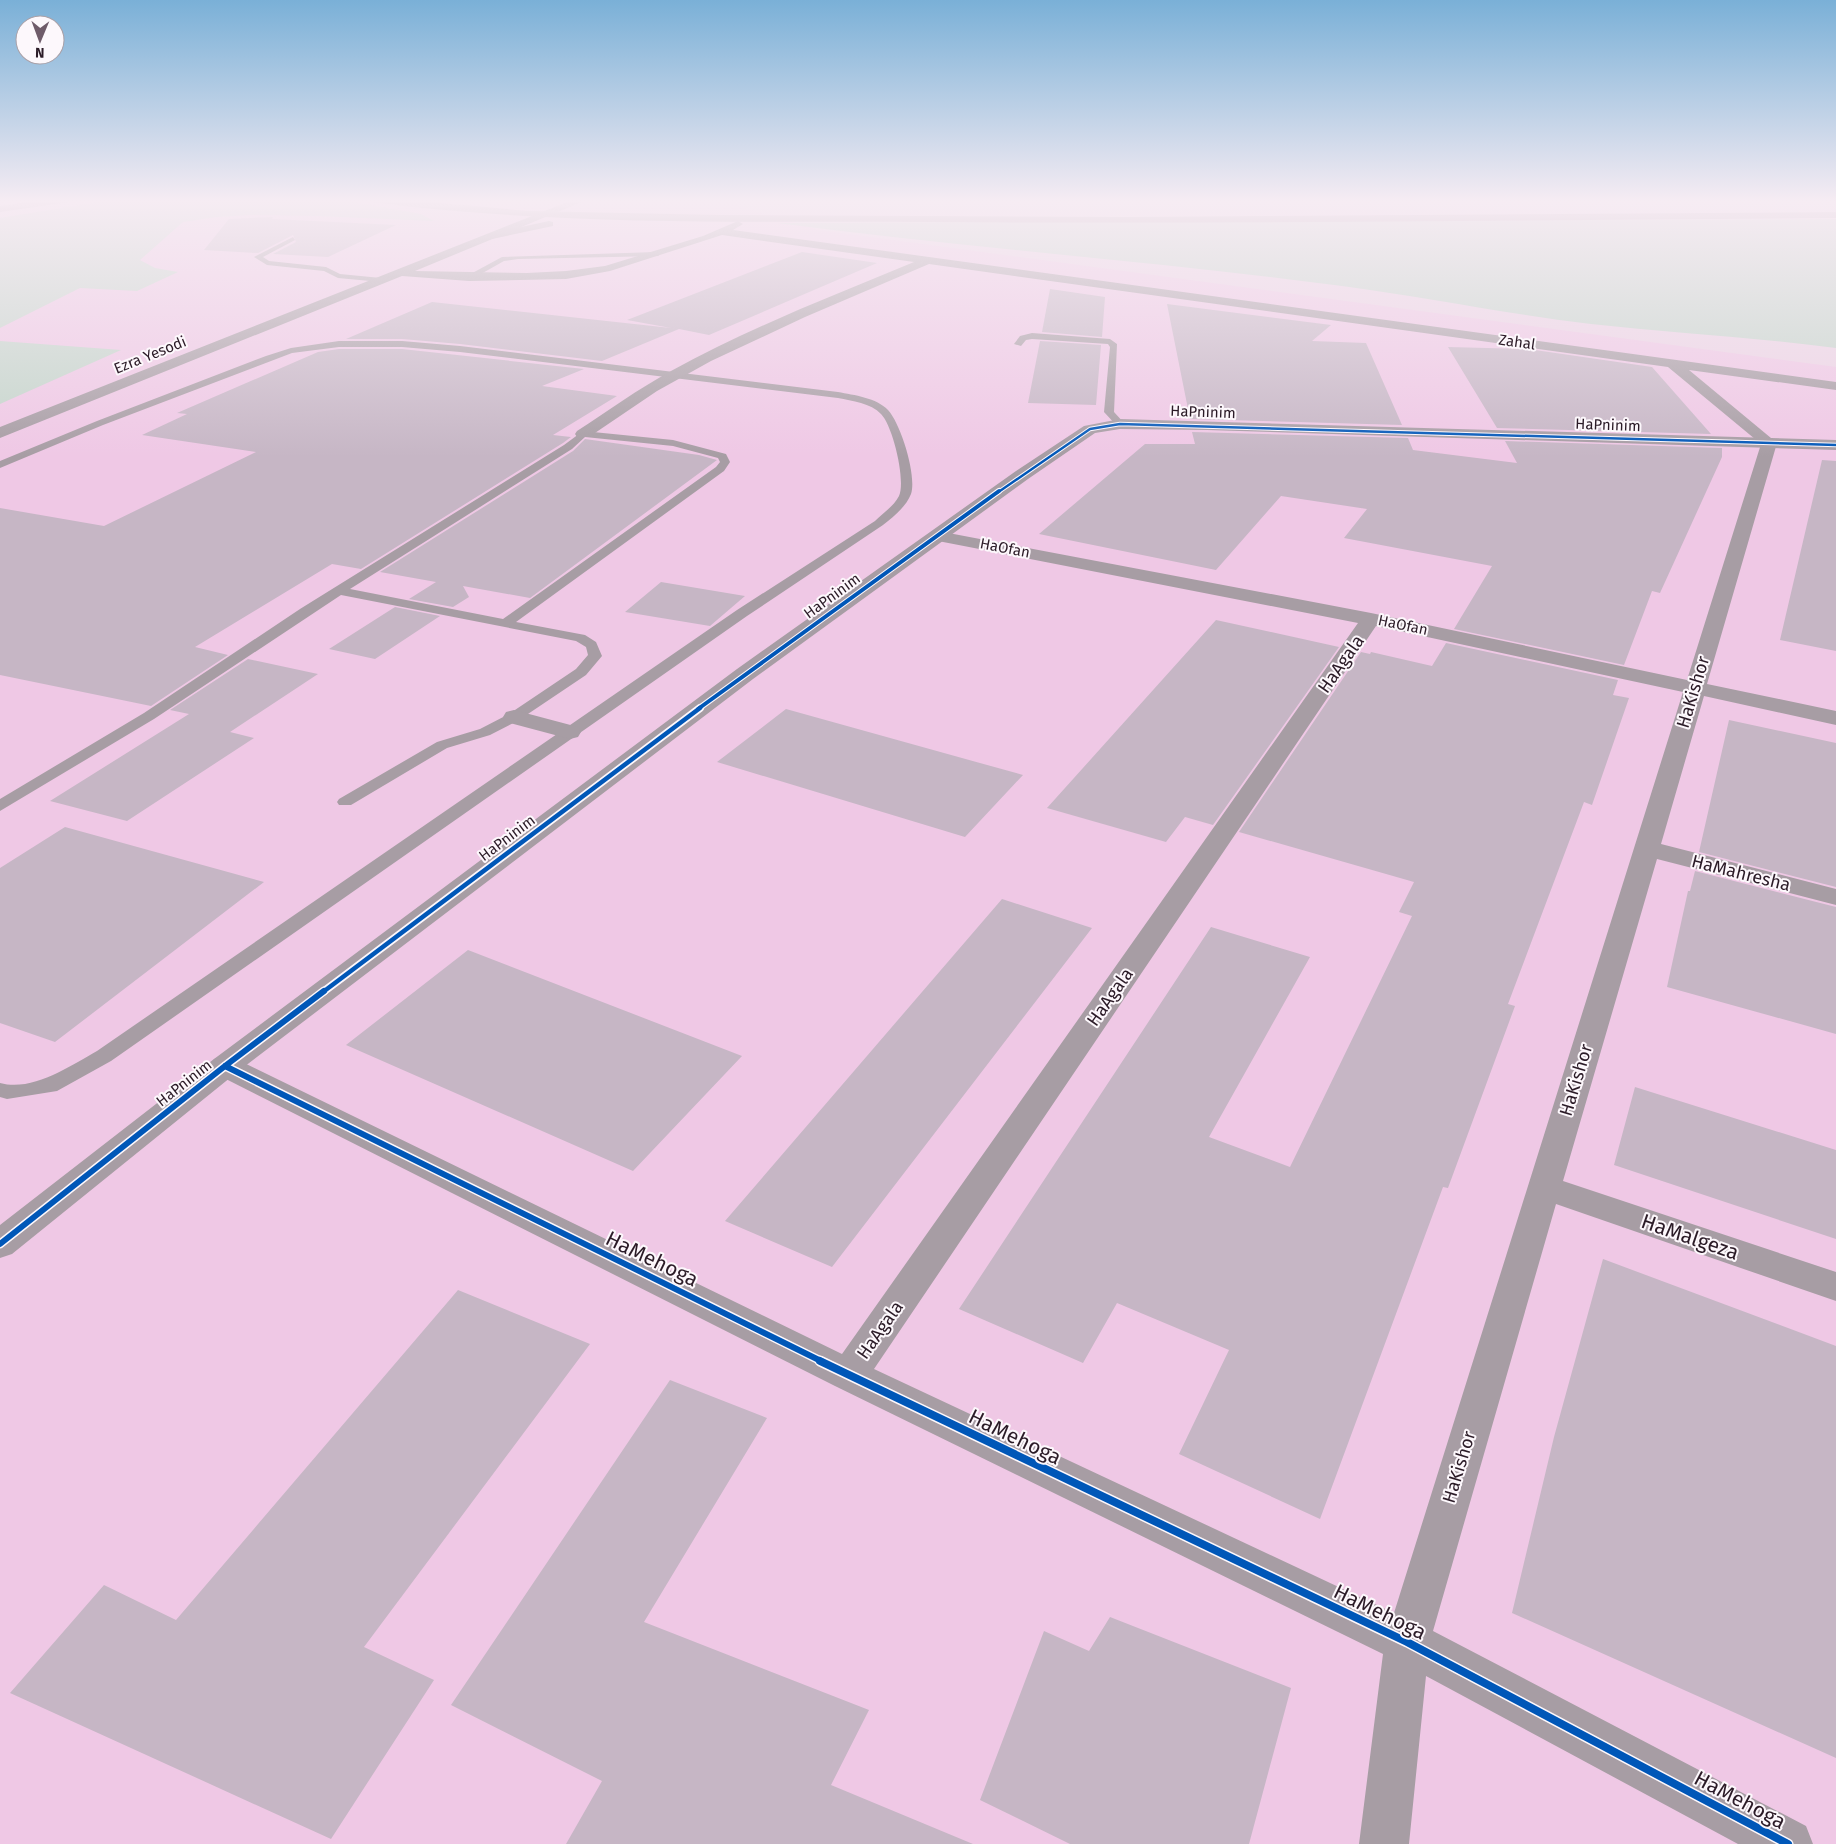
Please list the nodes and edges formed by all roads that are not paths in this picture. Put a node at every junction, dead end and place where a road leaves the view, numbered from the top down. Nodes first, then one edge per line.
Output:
1 (369, 285) edge
2 (869, 285) edge
3 (1102, 285) edge
4 (1018, 344) dead end
5 (1672, 364) junction
6 (674, 375) junction
7 (1836, 386) edge
8 (1120, 424) junction
9 (0, 433) edge
10 (583, 434) junction
11 (1769, 443) junction
12 (1836, 445) edge
13 (0, 465) edge
14 (938, 536) junction
15 (339, 591) junction
16 (1372, 619) junction
17 (506, 623) junction
18 (1695, 687) junction
19 (514, 717) junction
20 (1836, 718) edge
21 (570, 732) junction
22 (345, 802) dead end
23 (0, 806) edge
24 (1646, 848) junction
25 (1836, 897) edge
26 (225, 1066) junction
27 (0, 1090) edge
28 (1544, 1187) junction
29 (0, 1244) edge
30 (1836, 1288) edge
31 (849, 1375) junction
32 (1406, 1642) junction
33 (1384, 1844) edge
34 (1788, 1844) edge

1 - 9 street, Ezra Yesodi
2 - 6 street
3 - 5 street, Zahal
4 - 8 lane
5 - 7 street, Zahal
5 - 11 street
6 - 10 street
6 - 13 lane
6 - 21 lane
8 - 11 street, HaPninim
8 - 14 street, HaPninim
10 - 15 lane
10 - 17 lane
11 - 12 street, HaPninim
11 - 18 street, HaKishor
14 - 16 street, HaOfan
14 - 26 street, HaPninim
15 - 17 lane
15 - 23 lane
16 - 18 street, HaOfan
16 - 31 street, HaAgala
17 - 19 lane
18 - 20 street, HaOfan
18 - 24 street, HaKishor
19 - 21 street
19 - 22 lane
21 - 27 lane
24 - 25 street, HaMahresha
24 - 28 street, HaKishor
26 - 29 street, HaPninim
26 - 31 street, HaMehoga
28 - 30 street, HaMalgeza
28 - 32 street, HaKishor
31 - 32 street, HaMehoga
32 - 33 street, HaKishor
32 - 34 street, HaMehoga

